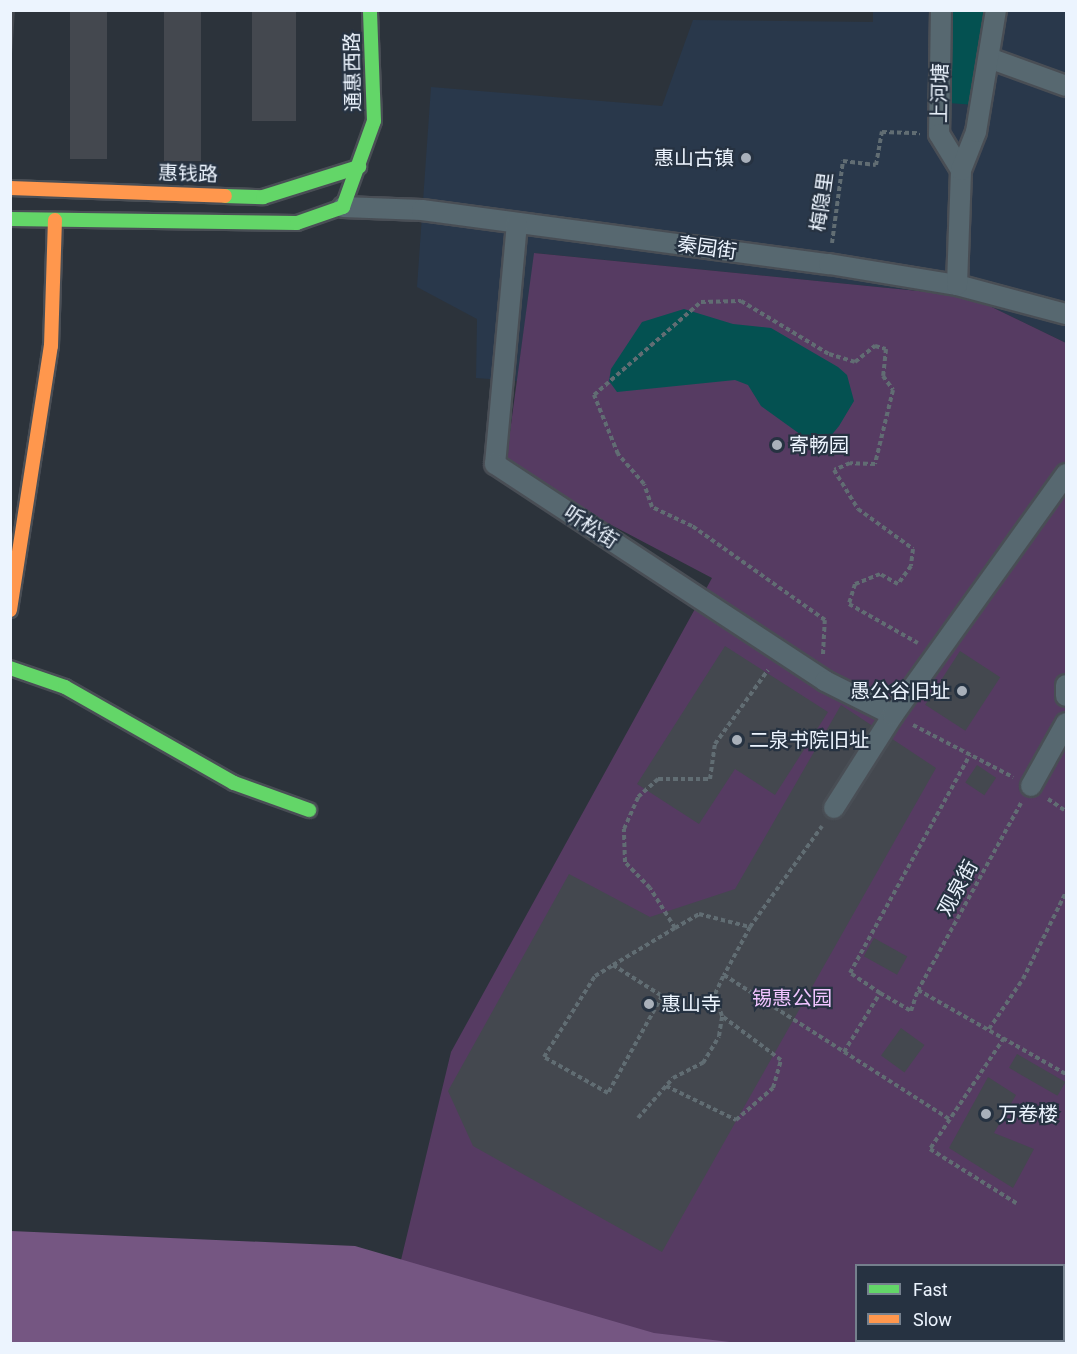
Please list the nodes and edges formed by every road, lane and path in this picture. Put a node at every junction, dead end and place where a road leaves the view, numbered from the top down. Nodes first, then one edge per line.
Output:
1 (370, 10) edge
2 (941, 10) edge
3 (996, 10) edge
4 (989, 58) junction
5 (1066, 86) edge
6 (939, 134) junction
7 (359, 167) junction
8 (961, 170) junction
9 (10, 188) edge
10 (343, 207) junction
11 (10, 219) edge
12 (56, 220) junction
13 (517, 223) junction
14 (829, 264) junction
15 (957, 285) junction
16 (1066, 314) edge
17 (1066, 474) edge
18 (10, 610) edge
19 (941, 648) junction
20 (778, 650) junction
21 (800, 664) junction
22 (10, 668) edge
23 (1066, 685) edge
24 (1066, 696) edge
25 (893, 715) junction
26 (1066, 723) edge
27 (970, 754) junction
28 (1031, 786) junction
29 (834, 808) joint
30 (309, 810) dead end
31 (1066, 892) edge
32 (750, 927) junction
33 (675, 928) junction
34 (614, 965) junction
35 (724, 975) junction
36 (918, 990) junction
37 (880, 993) junction
38 (722, 1016) junction
39 (989, 1029) junction
40 (1004, 1038) junction
41 (844, 1052) junction
42 (1066, 1074) edge
43 (666, 1086) junction
44 (638, 1118) dead end
45 (949, 1119) junction
46 (1016, 1203) dead end

1 - 7 main road, 通惠西路
2 - 6 street, 上河塘
3 - 4 street
4 - 5 street
4 - 8 street
6 - 8 street, 上河塘
6 - 14 path, 梅隐里
7 - 9 main road, 惠钱路
7 - 10 main road, 通惠西路
8 - 15 street
10 - 12 main road
10 - 13 street, 秦园街
11 - 12 main road
12 - 18 main road
13 - 14 street, 秦园街
13 - 20 street, 听松街
14 - 15 street, 秦园街
15 - 16 street, 秦园街
17 - 19 street
19 - 21 path
19 - 25 street
20 - 21 street, 听松街
20 - 33 path
21 - 25 street, 听松街
22 - 30 main road
23 - 24 street
25 - 27 path
25 - 29 street
26 - 28 street
27 - 28 path
27 - 37 path
28 - 36 path, 观泉街
29 - 32 path
31 - 39 path
32 - 33 path
32 - 35 path
33 - 34 path
34 - 34 path
35 - 38 path
35 - 41 path
36 - 37 path, 观泉街
36 - 39 path
37 - 41 path
38 - 43 path
38 - 43 path
39 - 40 path
40 - 42 path
40 - 45 path
41 - 45 path
43 - 44 path
45 - 46 path

